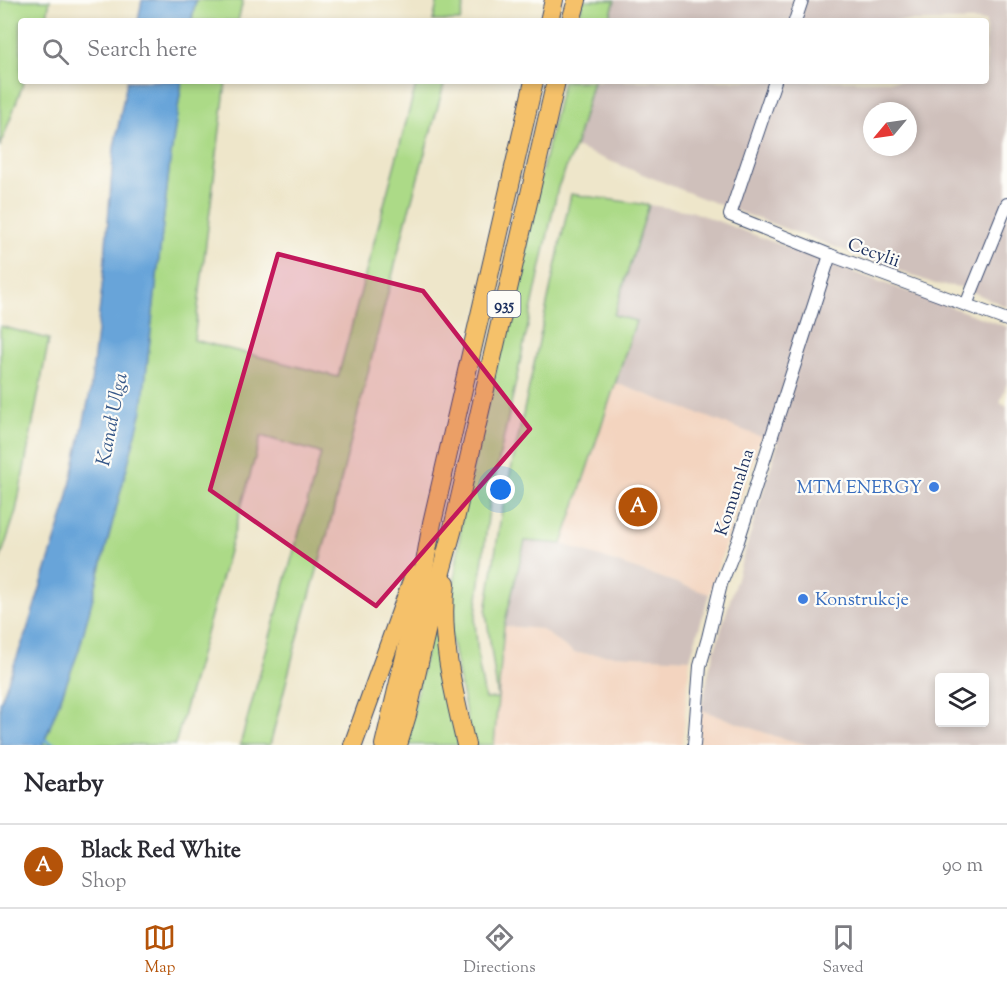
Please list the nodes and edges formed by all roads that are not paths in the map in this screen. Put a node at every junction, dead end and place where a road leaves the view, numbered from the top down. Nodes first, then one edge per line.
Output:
1 (554, 0) edge
2 (577, 0) edge
3 (802, 0) edge
4 (550, 18) edge
5 (572, 18) edge
6 (796, 18) edge
7 (533, 84) edge
8 (555, 84) edge
9 (774, 84) edge
10 (1007, 204) edge
11 (830, 255) junction
12 (966, 305) junction
13 (1007, 320) edge
14 (432, 523) junction
15 (453, 528) junction
16 (353, 745) edge
17 (384, 745) edge
18 (398, 745) edge
19 (466, 745) edge
20 (694, 745) edge

1 - 4 main road
2 - 5 main road
3 - 6 street
7 - 14 main road, 935
8 - 15 main road, 935
9 - 11 street, Cecylii
10 - 12 street
11 - 12 street, Cecylii
11 - 20 street, Komunalna
12 - 13 street, Cecylii
14 - 16 main road
14 - 17 main road, 935
15 - 18 main road, 935
15 - 19 main road

